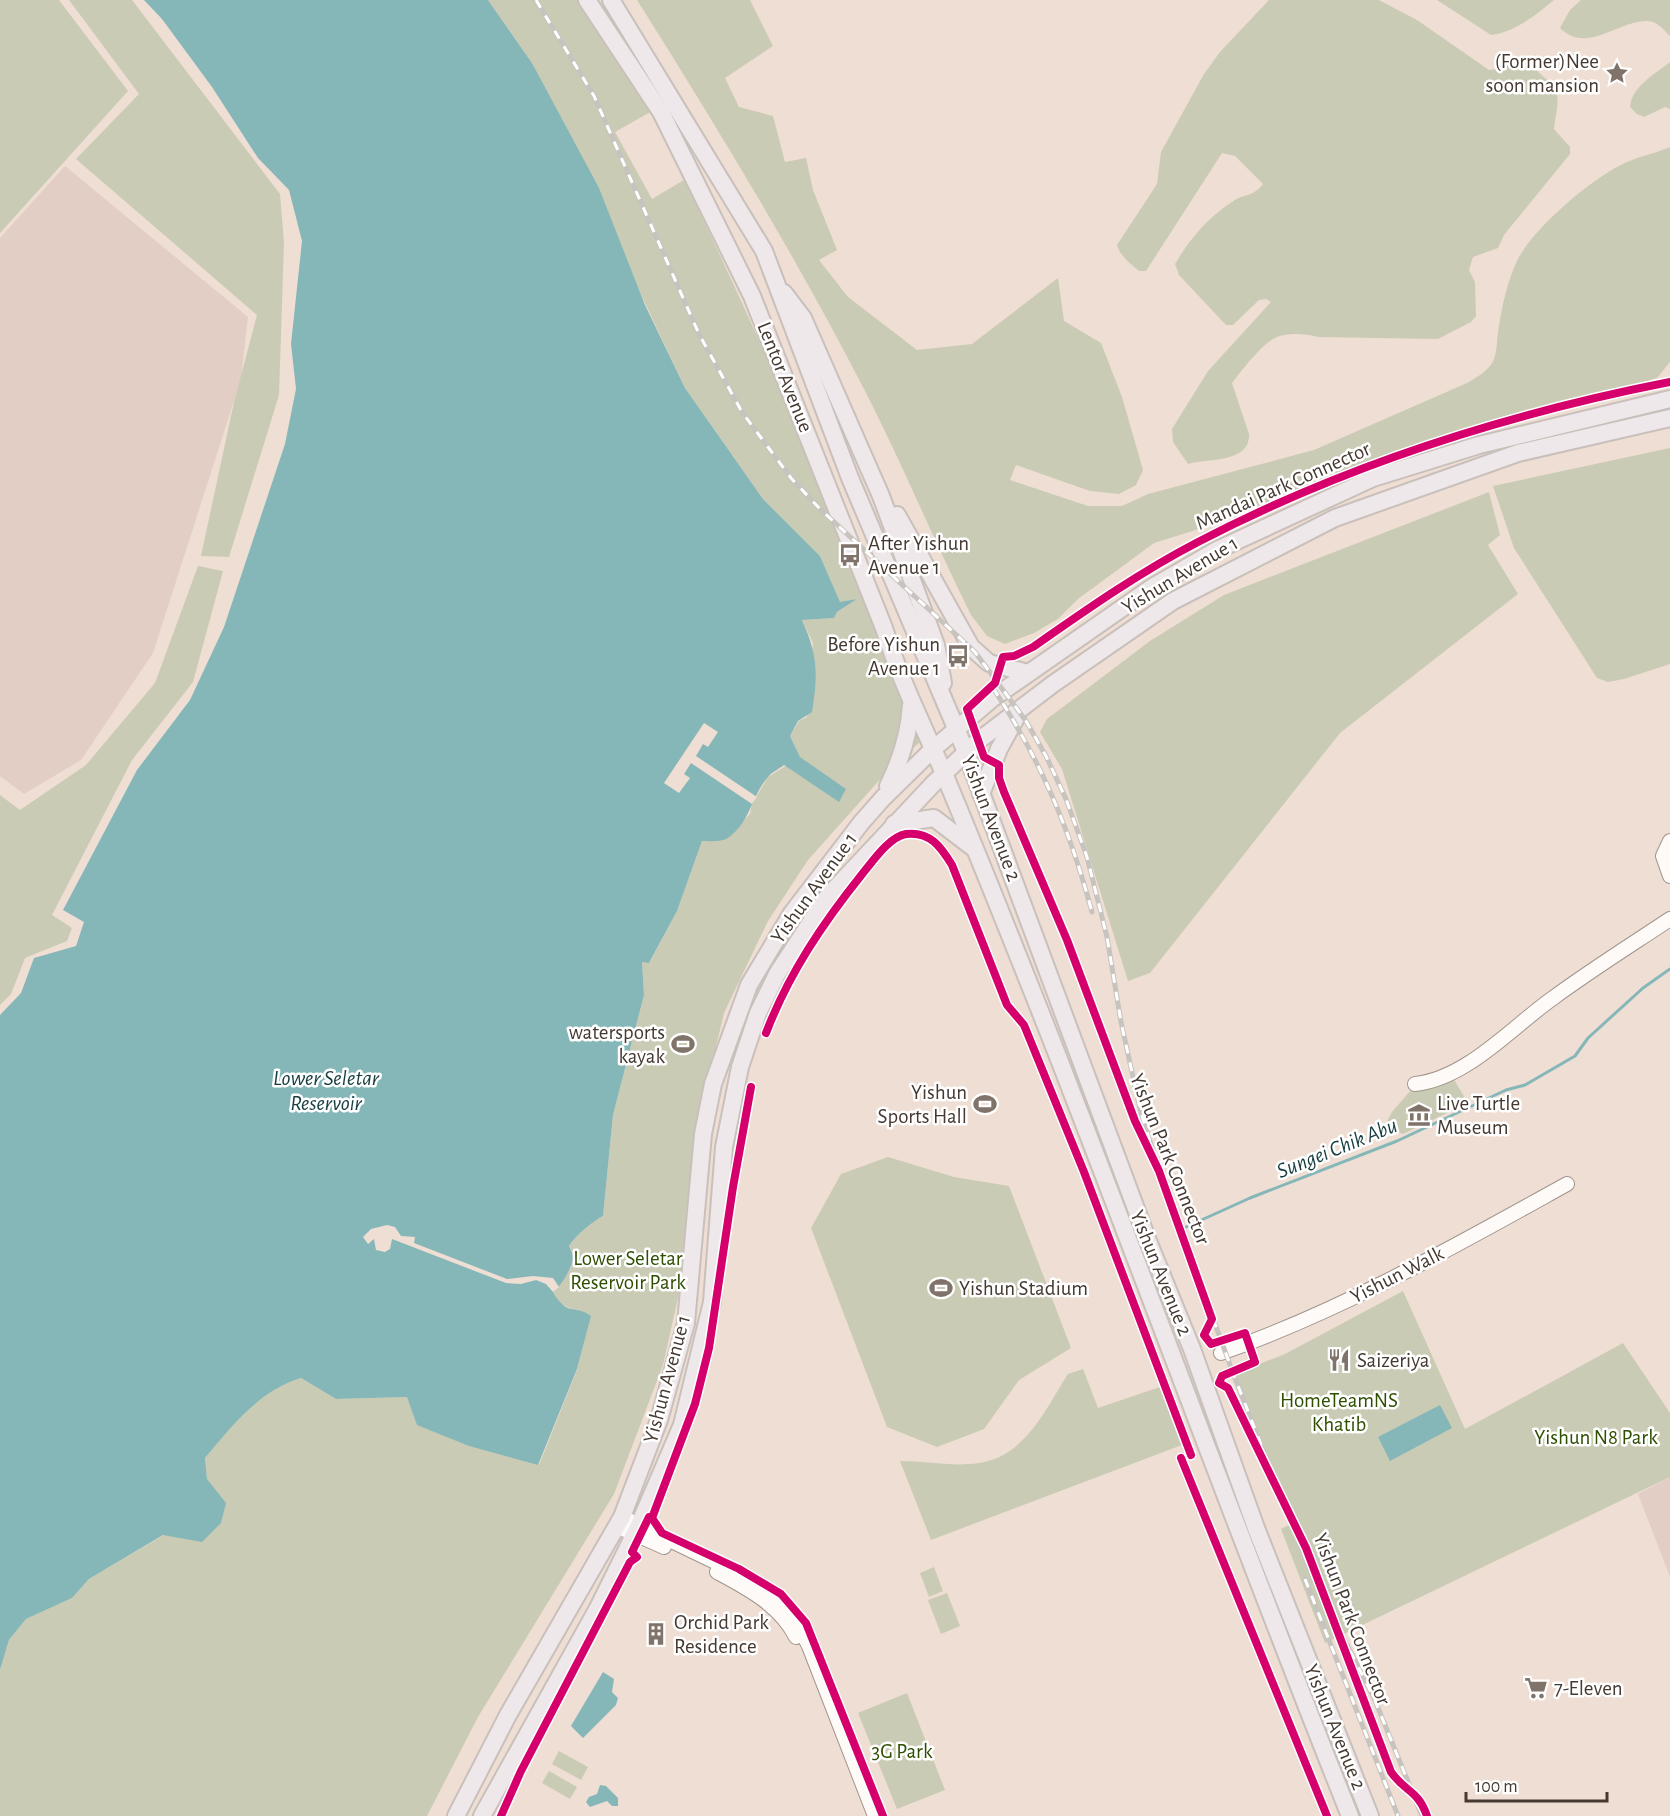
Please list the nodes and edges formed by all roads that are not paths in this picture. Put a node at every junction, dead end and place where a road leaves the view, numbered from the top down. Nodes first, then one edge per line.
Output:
1 (587, 0) edge
2 (611, 0) edge
3 (772, 277) junction
4 (1670, 399) edge
5 (1670, 418) edge
6 (860, 446) junction
7 (1028, 673) junction
8 (911, 702) junction
9 (947, 705) junction
10 (1021, 710) junction
11 (957, 729) junction
12 (932, 750) junction
13 (966, 752) junction
14 (944, 773) junction
15 (981, 794) junction
16 (882, 798) junction
17 (894, 824) junction
18 (1670, 841) edge
19 (975, 849) junction
20 (1670, 876) edge
21 (792, 913) junction
22 (816, 914) junction
23 (1670, 919) edge
24 (1415, 1084) dead end
25 (1568, 1184) dead end
26 (1221, 1353) dead end
27 (619, 1521) junction
28 (636, 1529) junction
29 (1302, 1645) junction
30 (1284, 1651) junction
31 (542, 1711) junction
32 (508, 1715) junction
33 (523, 1746) junction
34 (490, 1750) junction
35 (456, 1816) edge
36 (482, 1816) edge
37 (867, 1816) edge
38 (875, 1816) edge
39 (1350, 1816) edge
40 (1370, 1816) edge

1 - 8 main road, Lentor Avenue
2 - 3 main road, Lentor Avenue
3 - 6 main road
3 - 9 main road, Lentor Avenue
4 - 7 main road, Yishun Avenue 1
5 - 10 main road, Yishun Avenue 1
6 - 7 main road
6 - 9 main road
7 - 11 main road, Yishun Avenue 1
8 - 12 main road, Lentor Avenue
8 - 16 main road
9 - 11 main road, Lentor Avenue
10 - 13 main road, Yishun Avenue 1
10 - 15 main road
11 - 12 main road, Yishun Avenue 1
11 - 13 main road, Yishun Avenue 2
12 - 14 main road, Lentor Avenue
12 - 16 main road, Yishun Avenue 1
13 - 14 main road, Yishun Avenue 1
13 - 15 main road, Yishun Avenue 2
14 - 17 main road, Yishun Avenue 1
14 - 19 main road, Yishun Avenue 2
15 - 29 main road, Yishun Avenue 2
16 - 21 main road, Yishun Avenue 1
17 - 19 main road
17 - 22 main road, Yishun Avenue 1
18 - 20 street
19 - 30 main road, Yishun Avenue 2
21 - 22 main road
21 - 27 main road, Yishun Avenue 1
22 - 28 main road, Yishun Avenue 1
23 - 24 street
25 - 26 street, Yishun Walk
27 - 28 street
27 - 32 main road, Yishun Avenue 1
28 - 31 main road, Yishun Avenue 1
28 - 37 street
28 - 38 street
29 - 30 main road
29 - 40 main road, Yishun Avenue 2
30 - 39 main road, Yishun Avenue 2
31 - 32 main road
31 - 33 main road, Yishun Avenue 1
32 - 34 main road, Yishun Avenue 1
33 - 34 main road
33 - 36 main road, Yishun Avenue 1
34 - 35 main road, Yishun Avenue 1

